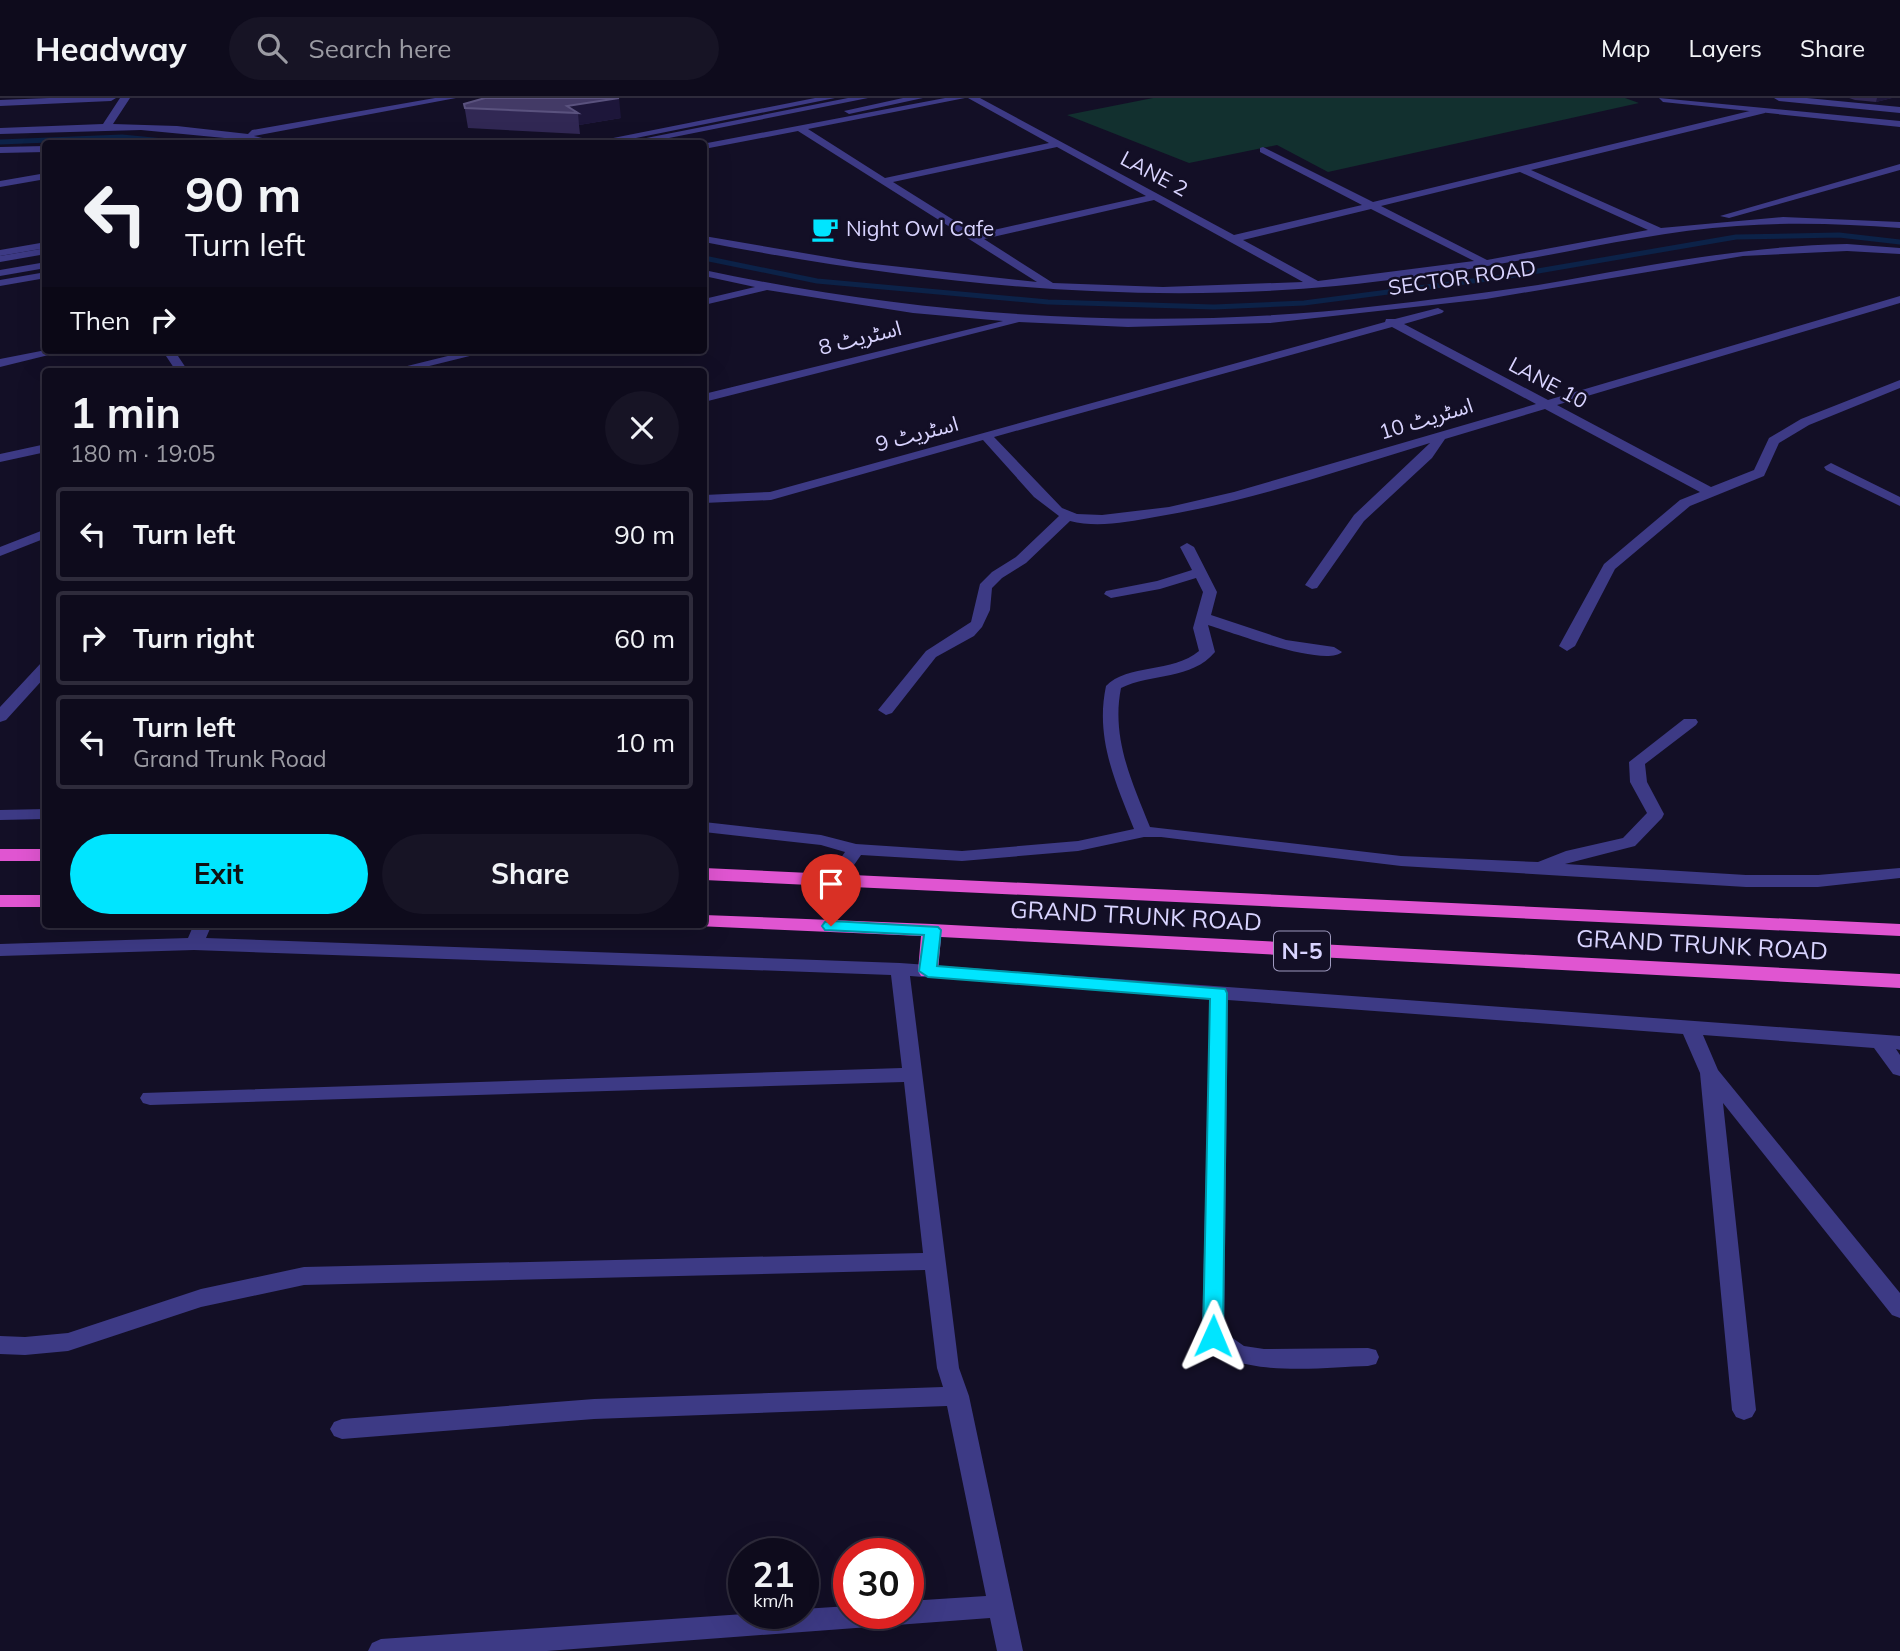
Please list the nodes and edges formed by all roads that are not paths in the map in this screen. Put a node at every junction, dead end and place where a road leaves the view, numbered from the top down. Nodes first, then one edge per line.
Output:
1 (111, 98) edge
2 (125, 98) edge
3 (451, 98) edge
4 (830, 98) edge
5 (863, 98) edge
6 (918, 98) edge
7 (960, 98) edge
8 (973, 98) edge
9 (1654, 98) edge
10 (1674, 98) edge
11 (1779, 98) edge
12 (1663, 99) edge
13 (0, 103) edge
14 (1900, 110) edge
15 (1762, 111) junction
16 (1900, 124) edge
17 (106, 127) junction
18 (799, 128) junction
19 (0, 131) edge
20 (242, 135) junction
21 (264, 140) edge
22 (609, 140) edge
23 (642, 140) edge
24 (705, 140) edge
25 (1058, 144) junction
26 (707, 145) edge
27 (42, 149) edge
28 (0, 150) edge
29 (1263, 150) dead end
30 (1900, 167) edge
31 (1521, 169) junction
32 (42, 177) edge
33 (884, 181) junction
34 (0, 184) edge
35 (1156, 197) junction
36 (1372, 206) junction
37 (1900, 225) edge
38 (1679, 228) junction
39 (1659, 231) junction
40 (975, 238) junction
41 (1233, 239) junction
42 (707, 240) edge
43 (42, 246) edge
44 (1900, 251) edge
45 (42, 252) edge
46 (0, 253) edge
47 (0, 259) edge
48 (1485, 263) junction
49 (42, 266) edge
50 (0, 273) edge
51 (707, 274) edge
52 (42, 276) edge
53 (0, 284) edge
54 (1316, 284) junction
55 (767, 288) junction
56 (1054, 288) junction
57 (1490, 295) junction
58 (1900, 299) edge
59 (707, 301) edge
60 (1369, 311) junction
61 (1027, 319) junction
62 (1394, 324) junction
63 (44, 354) edge
64 (470, 354) edge
65 (0, 363) edge
66 (407, 368) edge
67 (1900, 384) edge
68 (707, 397) edge
69 (1549, 405) junction
70 (986, 436) junction
71 (1440, 437) junction
72 (42, 449) edge
73 (0, 458) edge
74 (1830, 467) dead end
75 (1708, 491) junction
76 (707, 499) edge
77 (1900, 502) edge
78 (1068, 516) junction
79 (42, 535) edge
80 (1187, 547) dead end
81 (0, 552) edge
82 (1201, 572) junction
83 (1312, 585) dead end
84 (1111, 594) dead end
85 (1201, 617) junction
86 (1567, 646) dead end
87 (1334, 652) dead end
88 (42, 670) edge
89 (886, 710) dead end
90 (0, 717) edge
91 (1690, 722) dead end
92 (42, 814) edge
93 (0, 815) edge
94 (707, 827) edge
95 (1144, 832) junction
96 (856, 849) junction
97 (0, 855) edge
98 (42, 855) edge
99 (1539, 867) junction
100 (1900, 873) edge
101 (707, 874) edge
102 (834, 881) junction
103 (0, 901) edge
104 (42, 901) edge
105 (707, 921) edge
106 (201, 928) edge
107 (932, 930) junction
108 (1900, 930) edge
109 (194, 944) junction
110 (0, 950) edge
111 (900, 969) junction
112 (928, 971) junction
113 (1900, 981) edge
114 (1219, 993) junction
115 (1690, 1028) junction
116 (1879, 1041) junction
117 (1900, 1042) edge
118 (1900, 1069) edge
119 (1710, 1073) junction
120 (914, 1075) junction
121 (150, 1098) dead end
122 (935, 1261) junction
123 (1900, 1309) edge
124 (0, 1345) edge
125 (1368, 1357) dead end
126 (957, 1396) junction
127 (1744, 1410) dead end
128 (342, 1429) dead end
129 (1001, 1606) junction
130 (924, 1612) edge
131 (833, 1619) edge
132 (382, 1651) edge
133 (1010, 1651) edge

1 - 13 street
2 - 17 street
3 - 20 street
4 - 22 street
5 - 23 street
6 - 24 street
7 - 18 street
8 - 25 street, LANE 2
9 - 12 street
10 - 12 street
11 - 14 street
12 - 15 street
15 - 16 street
15 - 31 street
17 - 19 street
17 - 20 street
18 - 26 street
18 - 33 street
20 - 21 street
25 - 33 street
25 - 35 street, LANE 2
27 - 28 street
29 - 36 street
30 - 38 street
31 - 36 street
31 - 39 street
32 - 34 street
33 - 40 street
35 - 40 street
35 - 41 street, LANE 2
36 - 41 street
36 - 48 street
37 - 38 street
38 - 39 street
39 - 48 street
40 - 56 street
41 - 54 street, LANE 2
42 - 56 street
43 - 46 street
44 - 57 street, SECTOR ROAD
45 - 47 street
48 - 54 street
49 - 50 street
51 - 55 street
52 - 53 street
54 - 56 street
55 - 59 street
55 - 61 street
57 - 60 street, SECTOR ROAD
57 - 62 street, اسٹریٹ 9
58 - 69 street, اسٹریٹ 10
60 - 61 street, SECTOR ROAD
60 - 62 street, LANE 10
61 - 68 street, اسٹریٹ 8
62 - 69 street, LANE 10
62 - 70 street, اسٹریٹ 9
63 - 65 street
64 - 66 street
67 - 75 street
69 - 71 street, اسٹریٹ 10
69 - 75 street, LANE 10
70 - 76 street, اسٹریٹ 9
70 - 78 street
71 - 78 street, اسٹریٹ 10
71 - 83 street
72 - 73 street
74 - 77 street
75 - 86 street
78 - 89 street
79 - 81 street
80 - 82 street
82 - 84 street
82 - 85 street
85 - 87 street
85 - 95 street
88 - 90 street
91 - 99 street
92 - 93 street
94 - 96 street
95 - 96 street
95 - 99 street
96 - 102 street
97 - 98 highway
99 - 100 street
101 - 102 highway, GRAND TRUNK ROAD / N-5
102 - 108 highway, GRAND TRUNK ROAD / N-5
103 - 104 highway
105 - 107 highway, GRAND TRUNK ROAD / N-5
106 - 109 street
107 - 112 highway
107 - 113 highway, GRAND TRUNK ROAD / N-5
109 - 110 street
109 - 111 street
111 - 112 street
111 - 120 street
112 - 114 street
114 - 115 street
114 - 125 street
115 - 116 street
115 - 119 street
116 - 117 street
116 - 118 street
119 - 123 street
119 - 127 street
120 - 121 street
120 - 122 street
122 - 124 street
122 - 126 street
126 - 128 street
126 - 129 street
129 - 130 street
129 - 133 street
131 - 132 street

